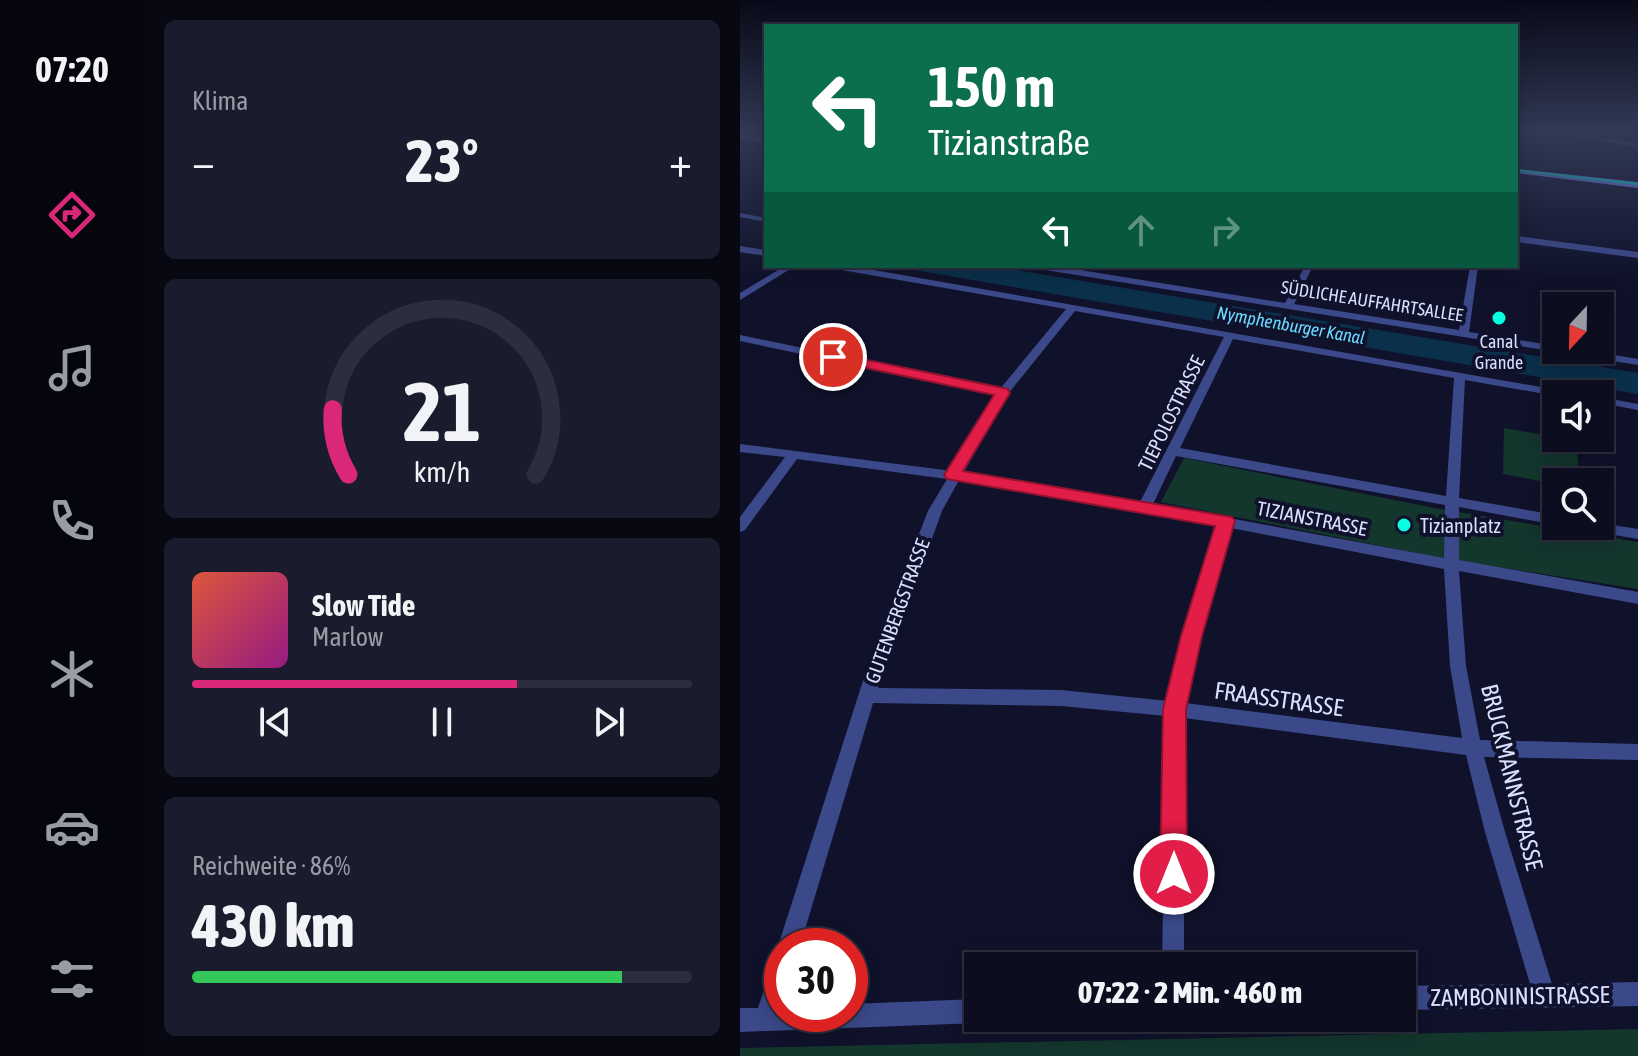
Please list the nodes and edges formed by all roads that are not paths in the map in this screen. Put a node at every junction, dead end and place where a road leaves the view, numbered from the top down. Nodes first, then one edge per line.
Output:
1 (1603, 179) edge
2 (1638, 183) edge
3 (740, 215) edge
4 (764, 220) edge
5 (1518, 239) edge
6 (740, 249) edge
7 (764, 253) edge
8 (1638, 255) edge
9 (788, 268) edge
10 (847, 268) edge
11 (1050, 268) edge
12 (1103, 268) edge
13 (1308, 268) edge
14 (1474, 268) edge
15 (1096, 276) junction
16 (740, 297) edge
17 (1288, 306) junction
18 (1071, 309) junction
19 (1464, 333) junction
20 (1230, 335) junction
21 (740, 338) edge
22 (1542, 347) edge
23 (1614, 358) edge
24 (1638, 362) edge
25 (1460, 376) junction
26 (1542, 390) edge
27 (1003, 393) junction
28 (1614, 403) edge
29 (1638, 407) edge
30 (740, 448) edge
31 (1172, 451) junction
32 (794, 454) junction
33 (953, 475) junction
34 (1453, 502) junction
35 (1145, 506) junction
36 (1542, 518) edge
37 (1226, 521) junction
38 (740, 527) edge
39 (1614, 530) edge
40 (1638, 534) edge
41 (1452, 567) junction
42 (1638, 598) edge
43 (866, 695) junction
44 (1175, 709) junction
45 (1473, 748) junction
46 (1638, 752) edge
47 (795, 928) edge
48 (1173, 952) edge
49 (1544, 994) junction
50 (1638, 994) edge
51 (1416, 998) edge
52 (964, 1012) edge
53 (868, 1015) edge
54 (764, 1019) edge
55 (740, 1020) edge

1 - 2 main road
3 - 4 street
5 - 8 street
6 - 7 street
9 - 16 street
10 - 18 street
11 - 15 street, SÜDLICHE AUFFAHRTSALLEE
12 - 15 street
13 - 17 street
14 - 19 street
15 - 17 street, SÜDLICHE AUFFAHRTSALLEE
17 - 19 street, SÜDLICHE AUFFAHRTSALLEE
18 - 20 street
18 - 27 street, GUTENBERGSTRASSE
19 - 22 street, SÜDLICHE AUFFAHRTSALLEE
20 - 25 street
20 - 31 street, TIEPOLOSTRASSE
21 - 27 street
23 - 24 street
25 - 26 street
25 - 34 street, BRUCKMANNSTRASSE
27 - 33 street, GUTENBERGSTRASSE
28 - 29 street
30 - 32 street, TIZIANSTRASSE
31 - 34 street
31 - 35 street, TIEPOLOSTRASSE
32 - 33 street, TIZIANSTRASSE
32 - 38 street
33 - 35 street, TIZIANSTRASSE
33 - 43 street, GUTENBERGSTRASSE
34 - 36 street
34 - 41 street, BRUCKMANNSTRASSE
35 - 37 street, TIZIANSTRASSE
37 - 41 street, TIZIANSTRASSE
37 - 44 street
39 - 40 street
41 - 42 street, TIZIANSTRASSE
41 - 45 street, BRUCKMANNSTRASSE
43 - 44 street, FRAASSTRASSE
43 - 47 street, GUTENBERGSTRASSE
44 - 45 street, FRAASSTRASSE
44 - 48 street
45 - 46 street, FRAASSTRASSE
45 - 49 street, BRUCKMANNSTRASSE
49 - 50 street, ZAMBONINISTRASSE
49 - 51 street, ZAMBONINISTRASSE
52 - 53 street
54 - 55 street

